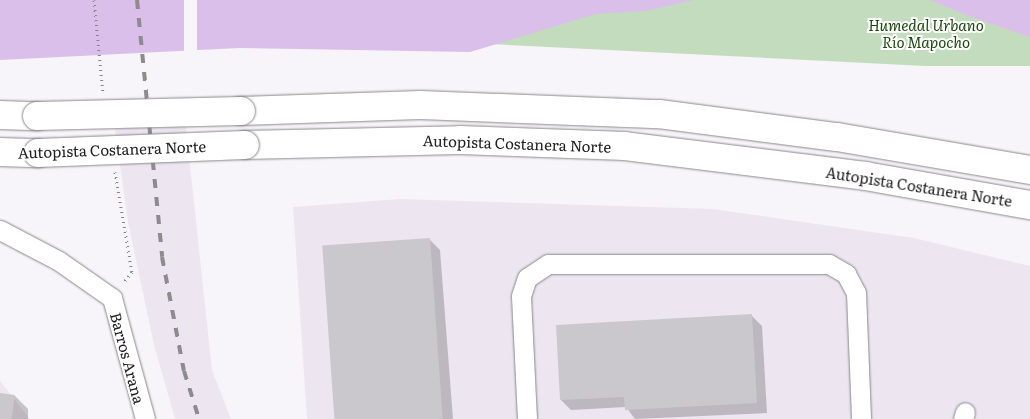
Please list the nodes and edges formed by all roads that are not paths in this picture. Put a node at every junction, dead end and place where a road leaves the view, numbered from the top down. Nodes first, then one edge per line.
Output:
1 (0, 115) edge
2 (0, 152) edge
3 (1030, 170) edge
4 (1030, 205) edge
5 (0, 230) edge
6 (145, 419) edge
7 (527, 419) edge
8 (861, 419) edge

1 - 3 highway, bridge
2 - 4 highway, Autopista Costanera Norte, bridge
5 - 6 street, Barros Arana
7 - 8 street

